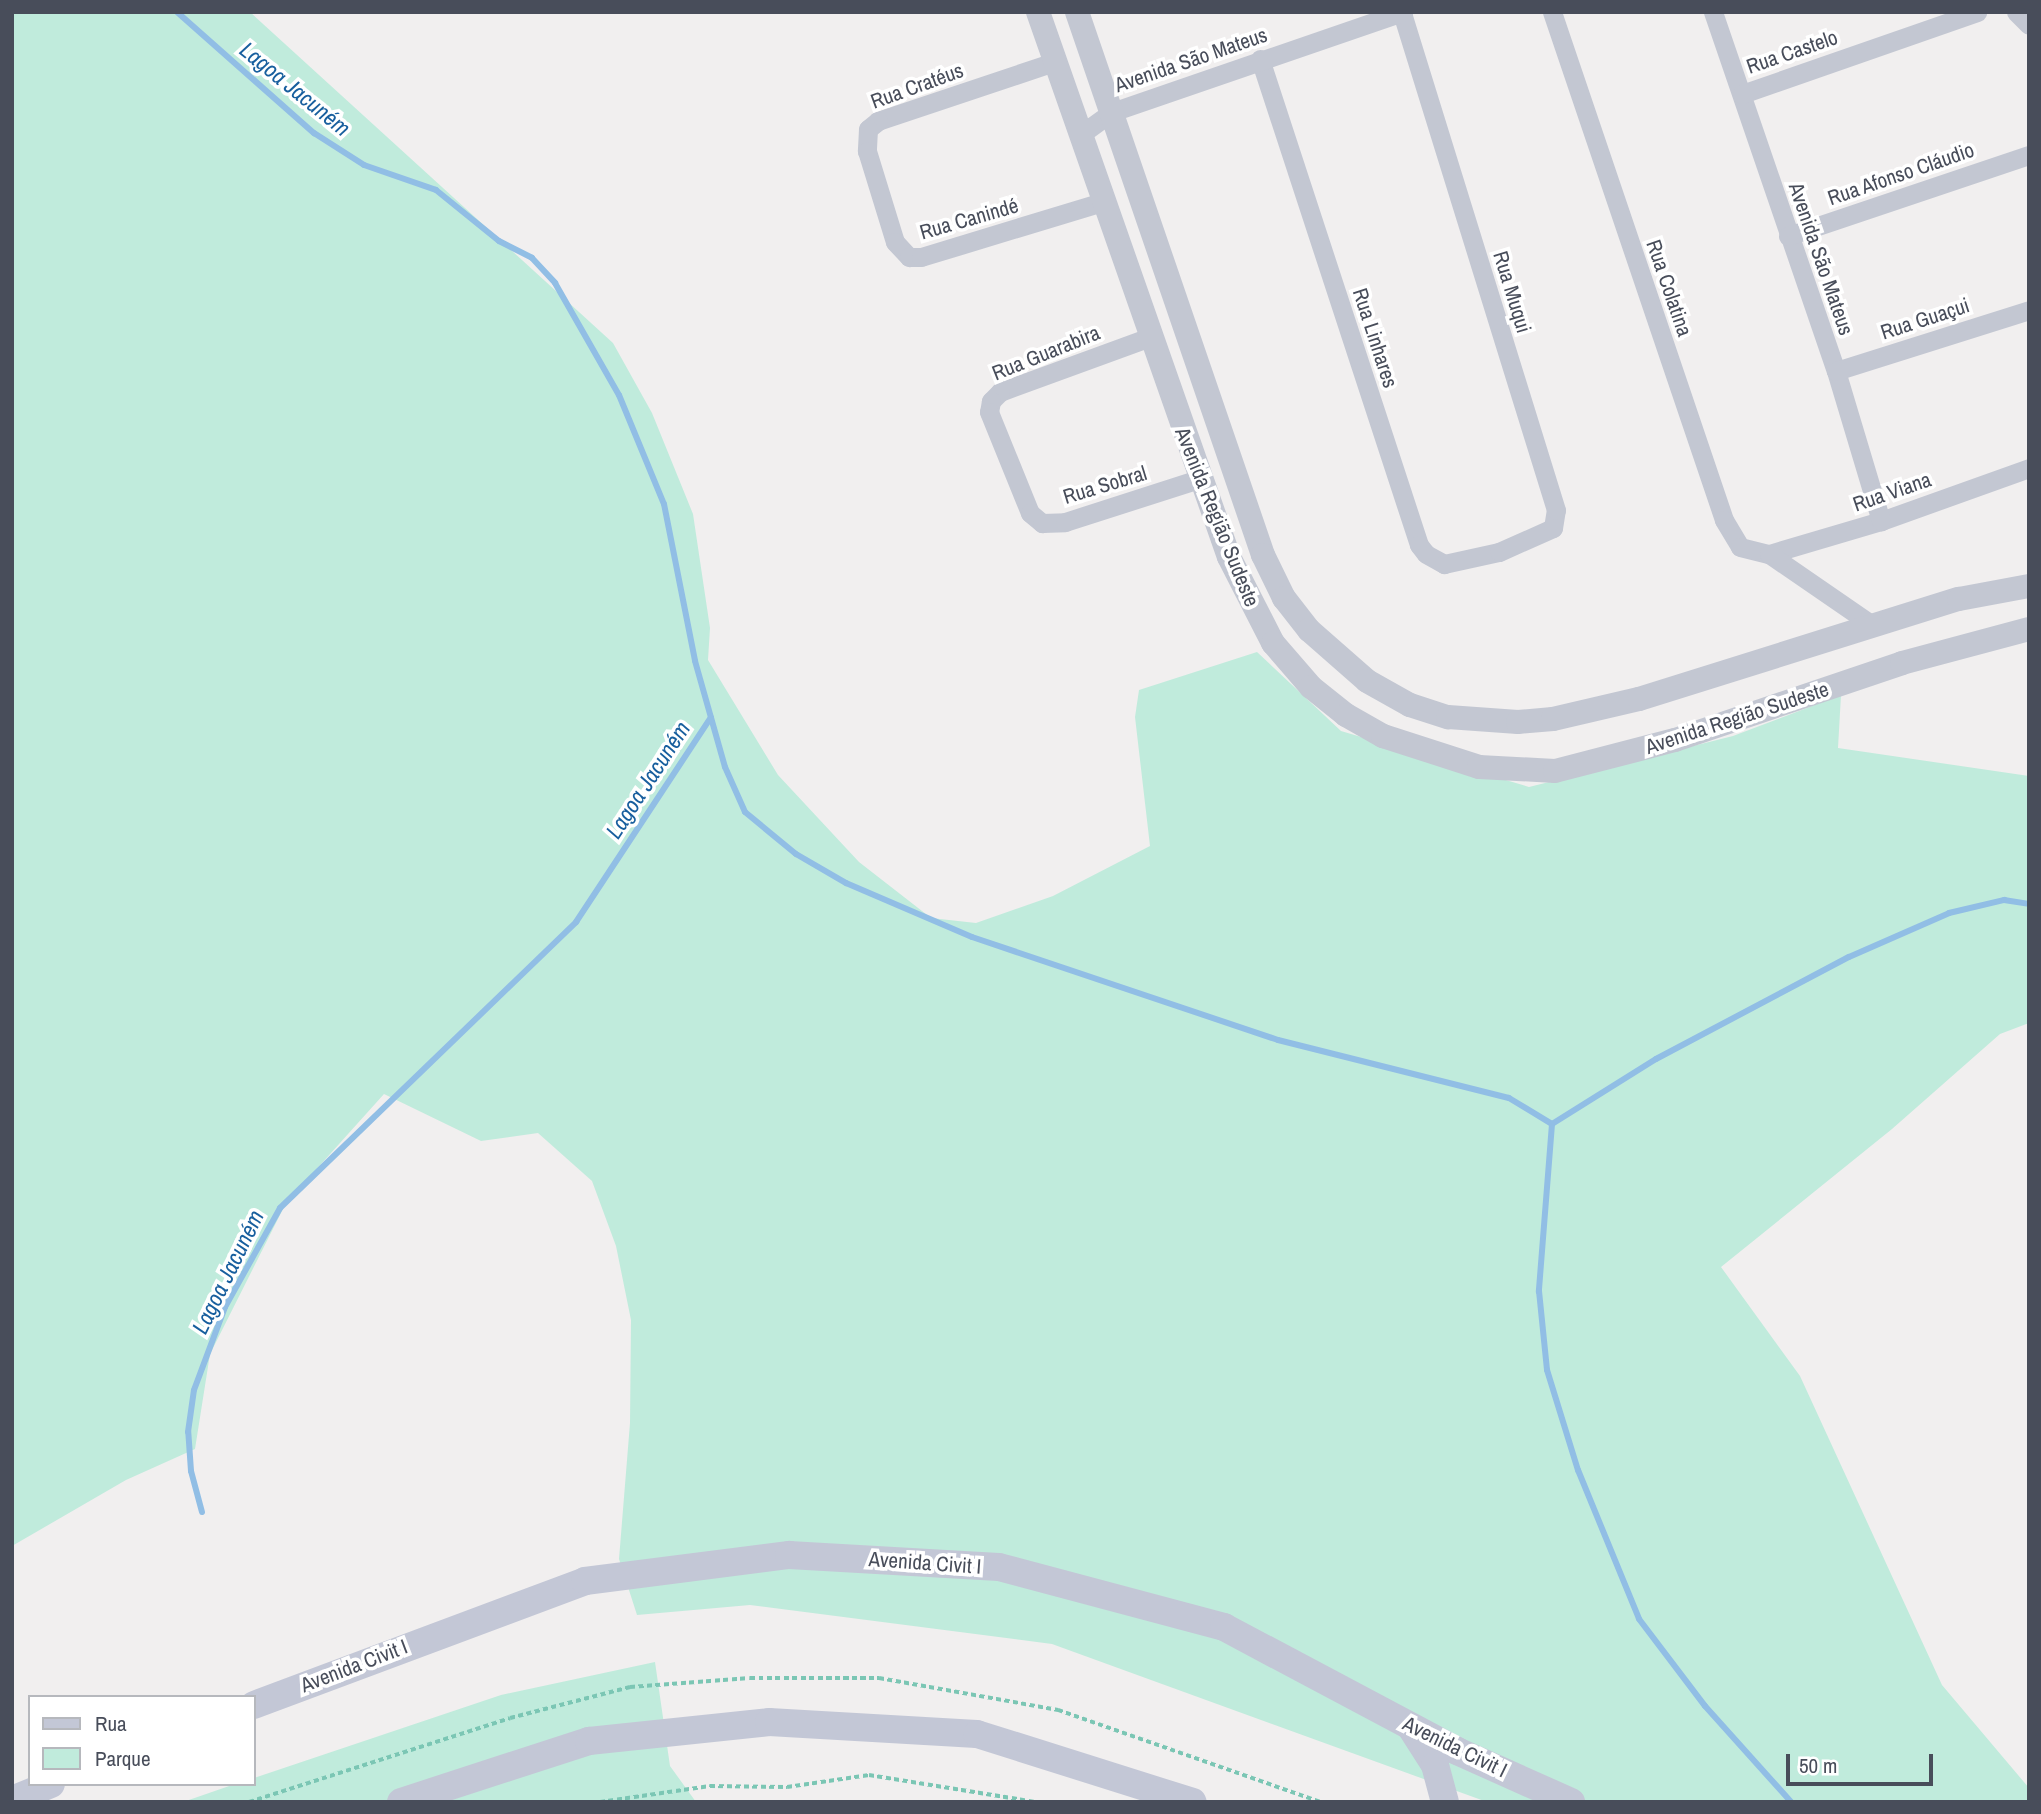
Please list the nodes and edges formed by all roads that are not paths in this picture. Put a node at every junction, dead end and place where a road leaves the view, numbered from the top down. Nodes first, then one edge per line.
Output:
1 (1038, 12) edge
2 (1077, 12) edge
3 (1552, 12) edge
4 (1713, 12) edge
5 (1977, 12) edge
6 (2016, 12) edge
7 (1403, 13) edge
8 (2029, 26) edge
9 (1260, 59) junction
10 (1054, 62) junction
11 (1742, 94) junction
12 (1112, 112) junction
13 (1080, 135) junction
14 (2029, 155) edge
15 (882, 202) joint
16 (1102, 202) junction
17 (1788, 236) junction
18 (2029, 310) edge
19 (1150, 337) junction
20 (1192, 354) junction
21 (1158, 363) junction
22 (1836, 371) junction
23 (2029, 468) edge
24 (1011, 472) joint
25 (1199, 480) junction
26 (1881, 521) junction
27 (1499, 552) joint
28 (1769, 554) junction
29 (2029, 586) edge
30 (1871, 624) junction
31 (2029, 628) edge
32 (256, 1703) edge
33 (1411, 1727) junction
34 (46, 1786) edge
35 (12, 1800) edge
36 (401, 1802) edge
37 (1193, 1802) edge
38 (1445, 1802) edge
39 (1571, 1802) edge

1 - 10 street, Avenida Região Sudeste
2 - 12 street, Avenida Região Sudeste
3 - 28 street, Rua Colatina
4 - 11 street, Avenida São Mateus
5 - 11 street, Rua Castelo
6 - 8 street
7 - 9 street, Avenida São Mateus
7 - 27 street, Rua Muqui
9 - 12 street, Avenida São Mateus
9 - 27 street, Rua Linhares
10 - 13 street, Avenida Região Sudeste
10 - 15 street, Rua Cratéus
11 - 17 street, Avenida São Mateus
12 - 13 street, Avenida São Mateus
12 - 20 street, Avenida Região Sudeste
13 - 16 street, Avenida Região Sudeste
14 - 17 street, Rua Afonso Cláudio
15 - 16 street, Rua Canindé
16 - 19 street, Avenida Região Sudeste
17 - 22 street, Avenida São Mateus
18 - 22 street, Rua Guaçui
19 - 21 street, Avenida Região Sudeste
19 - 24 street, Rua Guarabira
20 - 21 street
20 - 30 street, Avenida Região Sudeste
21 - 25 street, Avenida Região Sudeste
22 - 26 street, Avenida São Mateus
23 - 26 street, Rua Viana
24 - 25 street, Rua Sobral
25 - 31 street, Avenida Região Sudeste
26 - 28 street, Rua Viana
28 - 30 street, Rua Colatina
29 - 30 street, Avenida Região Sudeste
32 - 33 main road, Avenida Civit I
33 - 38 main road
33 - 39 main road, Avenida Civit I
34 - 35 main road
36 - 37 main road

